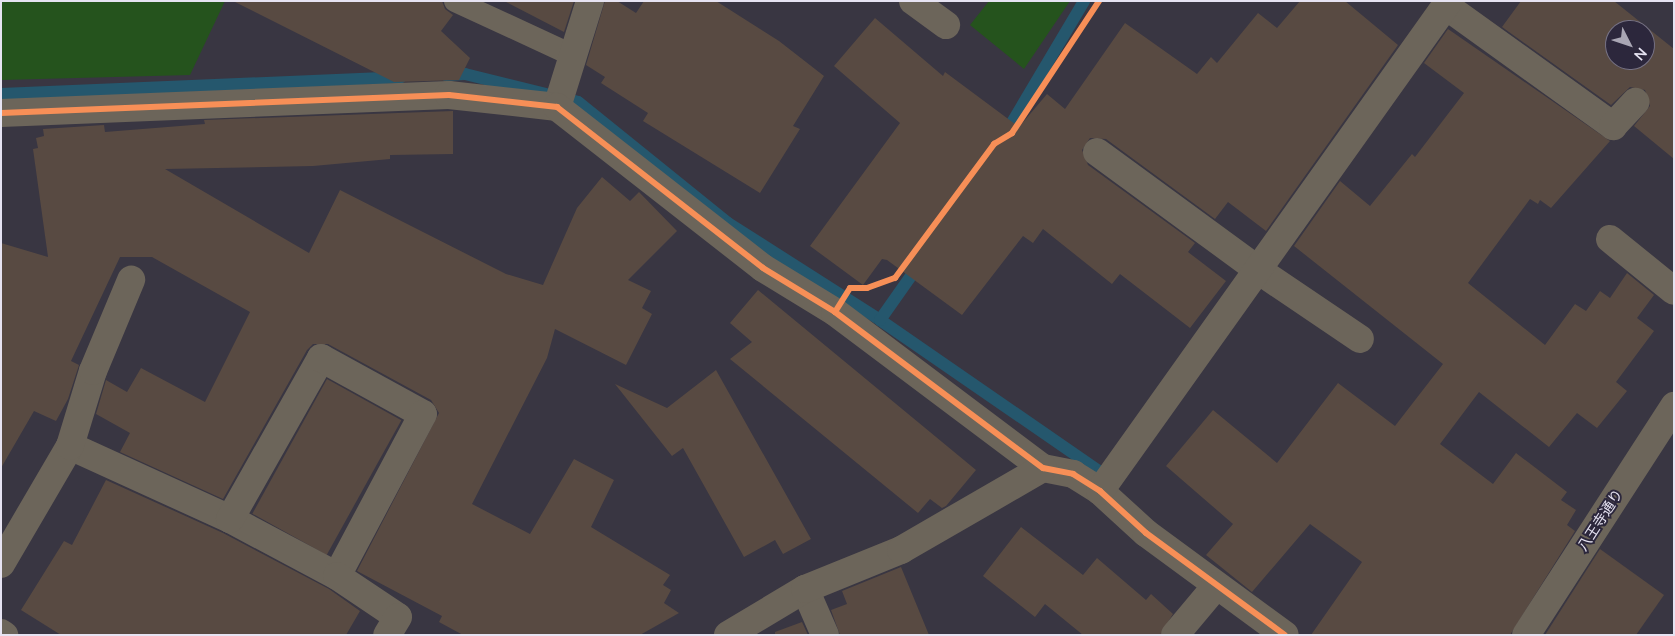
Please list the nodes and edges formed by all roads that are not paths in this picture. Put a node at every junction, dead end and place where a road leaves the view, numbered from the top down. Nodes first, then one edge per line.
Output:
1 (455, 1) edge
2 (590, 1) edge
3 (913, 1) edge
4 (1448, 3) edge
5 (946, 25) dead end
6 (574, 56) junction
7 (1635, 102) dead end
8 (557, 107) junction
9 (1, 113) edge
10 (1097, 152) dead end
11 (1610, 239) dead end
12 (1258, 270) junction
13 (131, 280) dead end
14 (1674, 291) edge
15 (1360, 339) dead end
16 (1674, 406) edge
17 (70, 446) junction
18 (1044, 468) junction
19 (1100, 491) junction
20 (230, 519) junction
21 (1, 564) edge
22 (337, 576) junction
23 (1216, 586) junction
24 (805, 589) junction
25 (387, 635) edge
26 (728, 635) edge
27 (826, 635) edge
28 (1176, 635) edge
29 (1285, 635) edge
30 (1526, 635) edge

1 - 6 lane
2 - 6 street
3 - 5 street
4 - 7 street
4 - 12 street
6 - 8 street
8 - 9 street
8 - 18 street
10 - 12 street
11 - 14 street
12 - 15 street
12 - 19 street
13 - 17 street
16 - 30 street, 八王寺通り
17 - 20 street
17 - 21 street
18 - 19 street
18 - 24 street
19 - 23 street
20 - 22 street
20 - 22 street
22 - 25 street
23 - 28 street
23 - 29 street
24 - 26 street
24 - 27 street

